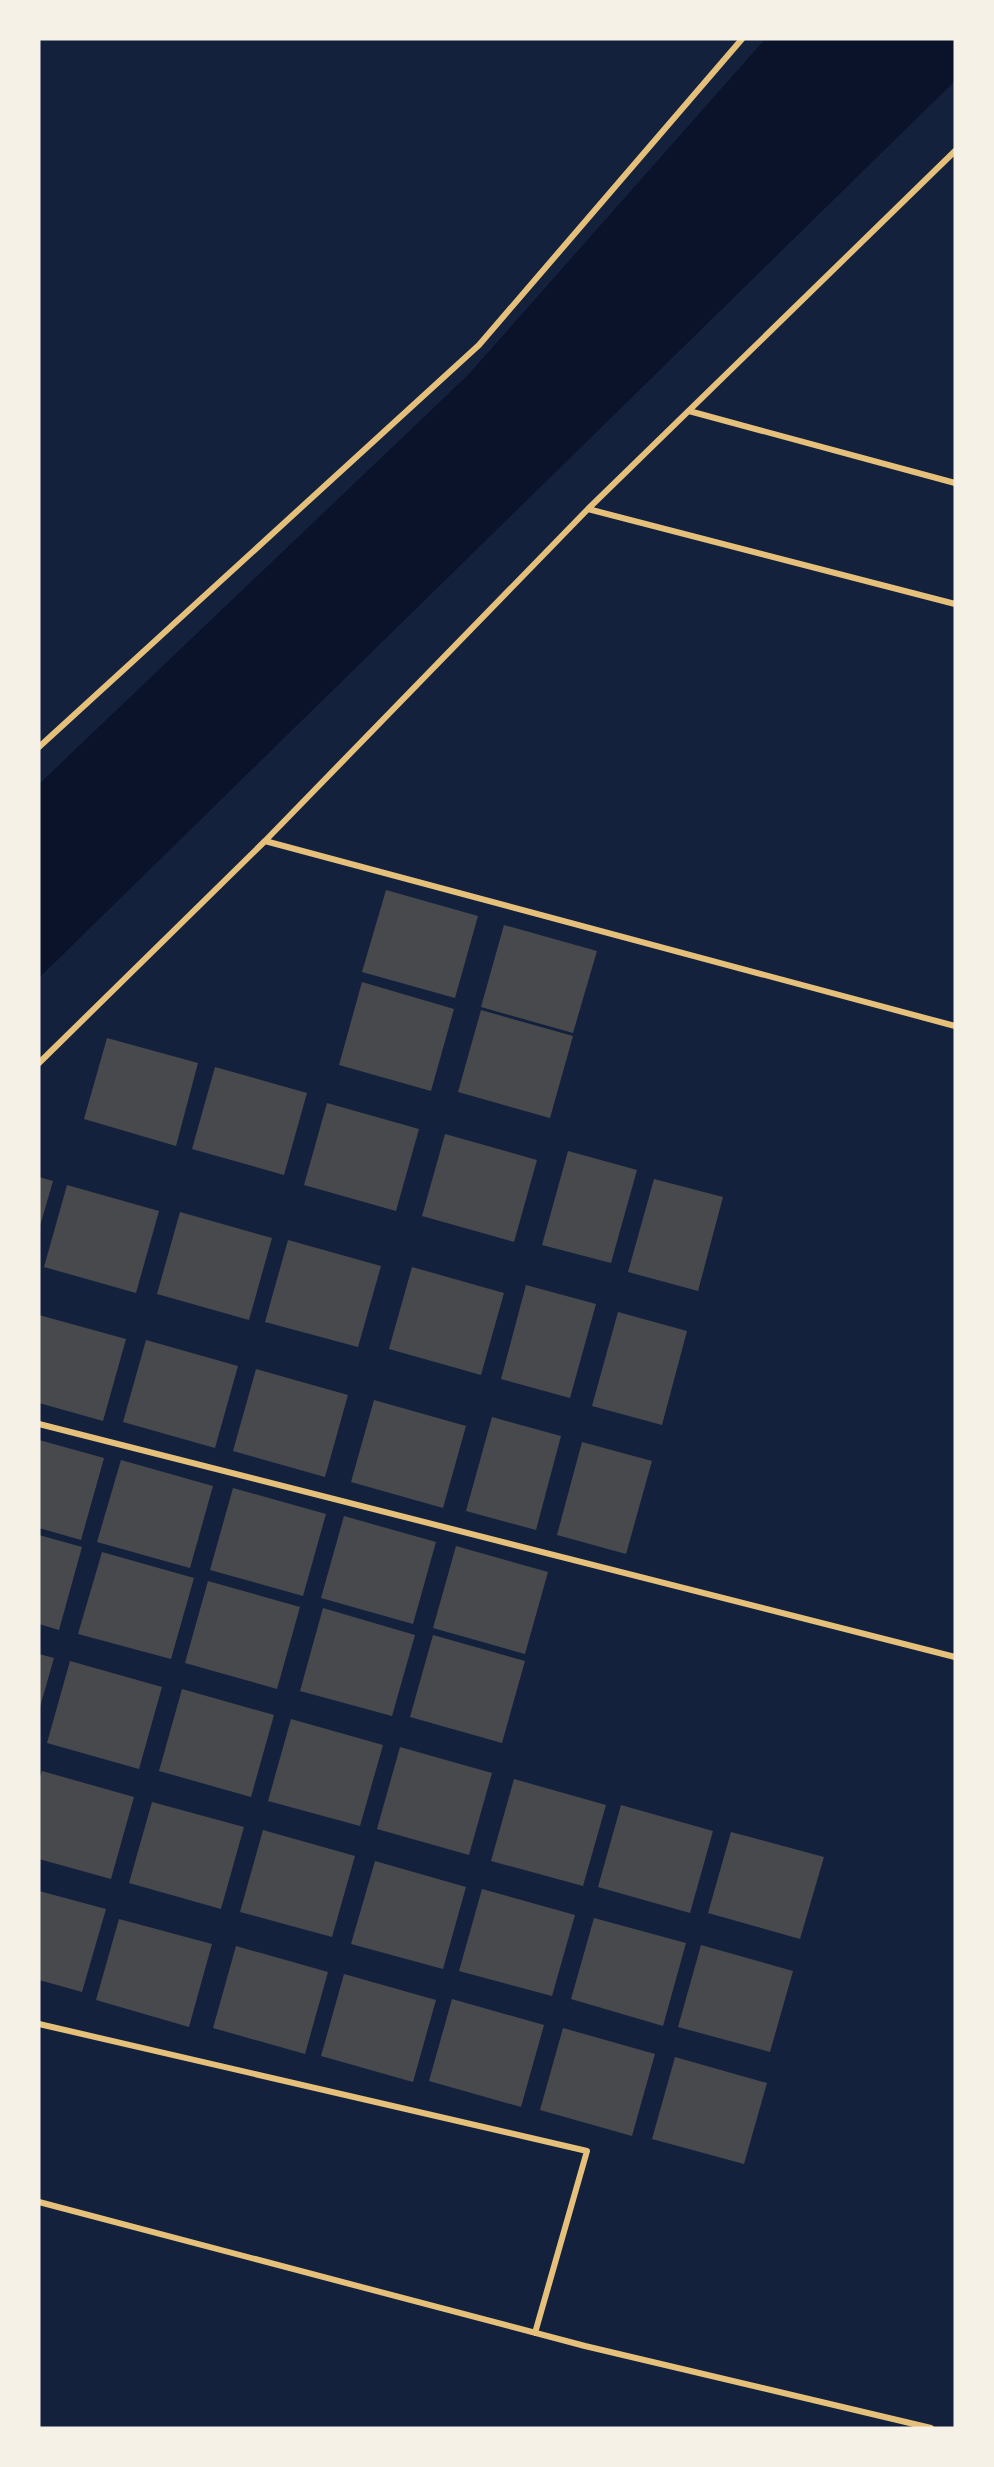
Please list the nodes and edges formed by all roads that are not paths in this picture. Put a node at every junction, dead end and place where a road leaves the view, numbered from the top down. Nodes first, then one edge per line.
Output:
1 (742, 39) edge
2 (955, 151) edge
3 (689, 411) junction
4 (955, 483) edge
5 (588, 509) junction
6 (955, 604) edge
7 (39, 747) edge
8 (265, 841) junction
9 (955, 1026) edge
10 (39, 1063) edge
11 (39, 1424) edge
12 (955, 1657) edge
13 (39, 2024) edge
14 (39, 2202) edge
15 (535, 2333) junction
16 (932, 2428) edge

1 - 7 street
2 - 3 street
3 - 4 street
3 - 5 street
5 - 6 street
5 - 8 street
8 - 9 street
8 - 10 street
11 - 12 street
13 - 15 street
14 - 15 street
15 - 16 street

